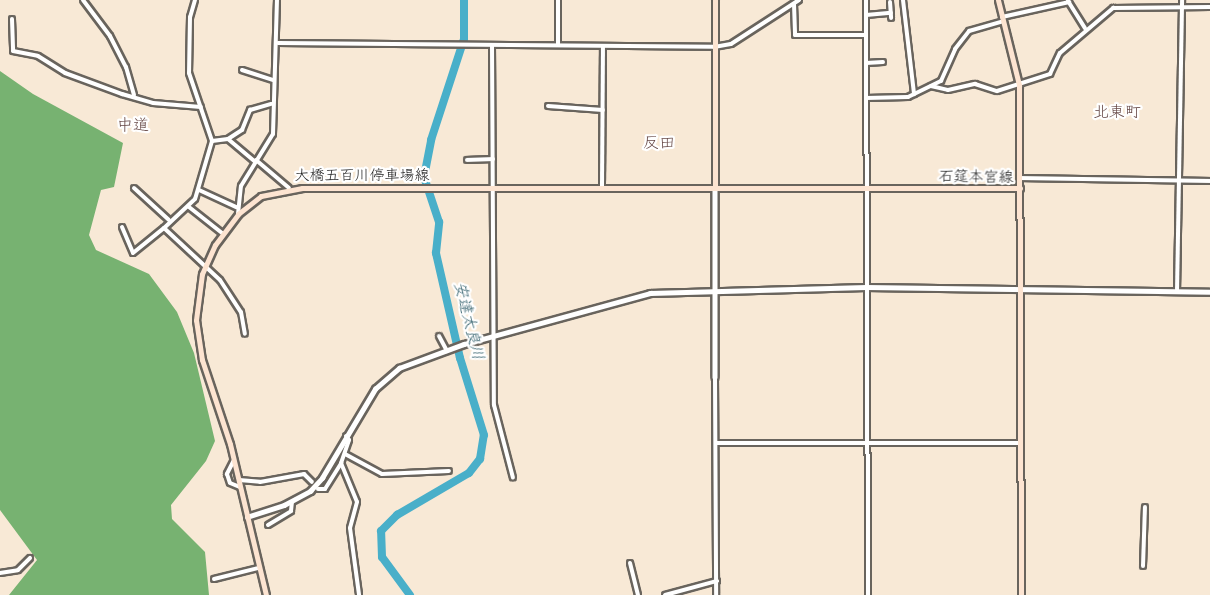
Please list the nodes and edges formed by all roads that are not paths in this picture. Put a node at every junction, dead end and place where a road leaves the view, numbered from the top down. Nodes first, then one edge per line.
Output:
1 (82, 0) edge
2 (195, 0) edge
3 (277, 0) edge
4 (558, 0) edge
5 (715, 0) edge
6 (800, 0) edge
7 (866, 0) edge
8 (903, 0) edge
9 (998, 0) edge
10 (1182, 0) edge
11 (1069, 1) edge
12 (890, 2) dead end
13 (794, 4) junction
14 (1182, 7) junction
15 (1210, 7) edge
16 (866, 15) junction
17 (12, 19) dead end
18 (1002, 19) junction
19 (1085, 28) junction
20 (866, 34) junction
21 (279, 43) junction
22 (492, 45) junction
23 (558, 45) junction
24 (603, 47) junction
25 (714, 47) junction
26 (866, 63) junction
27 (883, 63) dead end
28 (242, 70) dead end
29 (273, 80) junction
30 (1019, 85) junction
31 (931, 86) junction
32 (914, 94) junction
33 (134, 96) junction
34 (866, 98) junction
35 (271, 104) junction
36 (548, 106) dead end
37 (201, 107) junction
38 (603, 110) junction
39 (228, 139) junction
40 (212, 141) junction
41 (494, 159) junction
42 (467, 160) dead end
43 (255, 161) junction
44 (1020, 178) junction
45 (1178, 180) junction
46 (1210, 181) edge
47 (602, 187) junction
48 (134, 188) dead end
49 (289, 188) junction
50 (494, 188) junction
51 (715, 188) junction
52 (866, 188) junction
53 (1020, 188) junction
54 (198, 190) junction
55 (189, 207) junction
56 (236, 207) junction
57 (238, 214) junction
58 (170, 220) junction
59 (122, 227) dead end
60 (164, 228) junction
61 (222, 233) junction
62 (204, 269) junction
63 (866, 287) junction
64 (1019, 289) junction
65 (715, 291) junction
66 (1177, 292) junction
67 (1210, 292) edge
68 (245, 334) dead end
69 (439, 336) dead end
70 (494, 338) junction
71 (448, 350) junction
72 (715, 377) joint
73 (346, 436) junction
74 (716, 443) junction
75 (868, 443) junction
76 (1020, 443) junction
77 (345, 454) junction
78 (234, 459) junction
79 (341, 463) junction
80 (449, 471) dead end
81 (513, 478) dead end
82 (312, 482) dead end
83 (240, 483) junction
84 (318, 489) dead end
85 (292, 502) junction
86 (1144, 507) dead end
87 (247, 517) junction
88 (268, 525) dead end
89 (30, 558) dead end
90 (630, 563) dead end
91 (1143, 566) dead end
92 (258, 568) junction
93 (0, 573) edge
94 (214, 579) dead end
95 (717, 581) junction
96 (266, 595) edge
97 (359, 595) edge
98 (638, 595) edge
99 (665, 595) edge
100 (716, 595) edge
101 (868, 595) edge
102 (1021, 595) edge

1 - 33 street
2 - 37 street
3 - 21 street
4 - 23 street
5 - 25 main road
6 - 13 street
7 - 16 street
8 - 32 street
9 - 18 main road
10 - 14 street
11 - 18 street
11 - 19 street
12 - 16 street
13 - 20 street
13 - 25 street
14 - 15 street
14 - 19 street
14 - 45 street
16 - 20 street
17 - 33 street
18 - 30 main road
18 - 31 street
19 - 30 street
20 - 26 street
21 - 22 street
21 - 29 street
22 - 23 street
22 - 41 street
23 - 24 street
24 - 25 street
24 - 38 street
25 - 51 main road
26 - 27 street
26 - 34 street
28 - 29 street
29 - 35 street
30 - 31 street
30 - 44 main road
31 - 32 street
32 - 34 street
33 - 37 street
34 - 52 street
35 - 39 street
35 - 43 street
36 - 38 street
37 - 40 street
38 - 47 street
39 - 40 street
39 - 43 street
40 - 54 street
41 - 42 street
41 - 50 street
43 - 49 street
43 - 56 street
44 - 45 street
44 - 53 main road
45 - 46 street
45 - 66 street
47 - 50 main road, 大橋五百川停車場線
47 - 51 main road, 大橋五百川停車場線
48 - 58 street
49 - 50 main road, 大橋五百川停車場線
49 - 57 main road, 大橋五百川停車場線
50 - 70 street
51 - 52 main road, 石筵本宮線
51 - 65 street
52 - 53 main road, 石筵本宮線
52 - 63 street
53 - 64 main road, 石筵本宮線
54 - 55 street
54 - 56 street
55 - 58 street
55 - 61 street
56 - 57 street
57 - 61 main road, 大橋五百川停車場線
58 - 60 street
59 - 60 street
60 - 62 street
61 - 62 main road, 大橋五百川停車場線
62 - 68 street
62 - 78 main road, 大橋五百川停車場線
63 - 64 street
63 - 65 street
63 - 75 street
64 - 66 street
64 - 76 main road, 石筵本宮線
65 - 70 street
65 - 72 street
66 - 67 street
69 - 71 street
70 - 71 street
70 - 81 street
71 - 73 street
72 - 74 street
73 - 77 street
73 - 85 street
74 - 75 street
74 - 95 street
75 - 76 street
75 - 101 street
76 - 102 main road, 石筵本宮線
77 - 79 street
77 - 80 street
78 - 83 main road, 大橋五百川停車場線
78 - 83 street
79 - 84 street
79 - 97 street
82 - 83 street
83 - 87 main road, 大橋五百川停車場線
85 - 87 street
85 - 88 street
86 - 91 street
87 - 92 main road, 大橋五百川停車場線
89 - 93 street
90 - 98 street
92 - 94 street
92 - 96 main road, 大橋五百川停車場線
95 - 99 street
95 - 100 street

